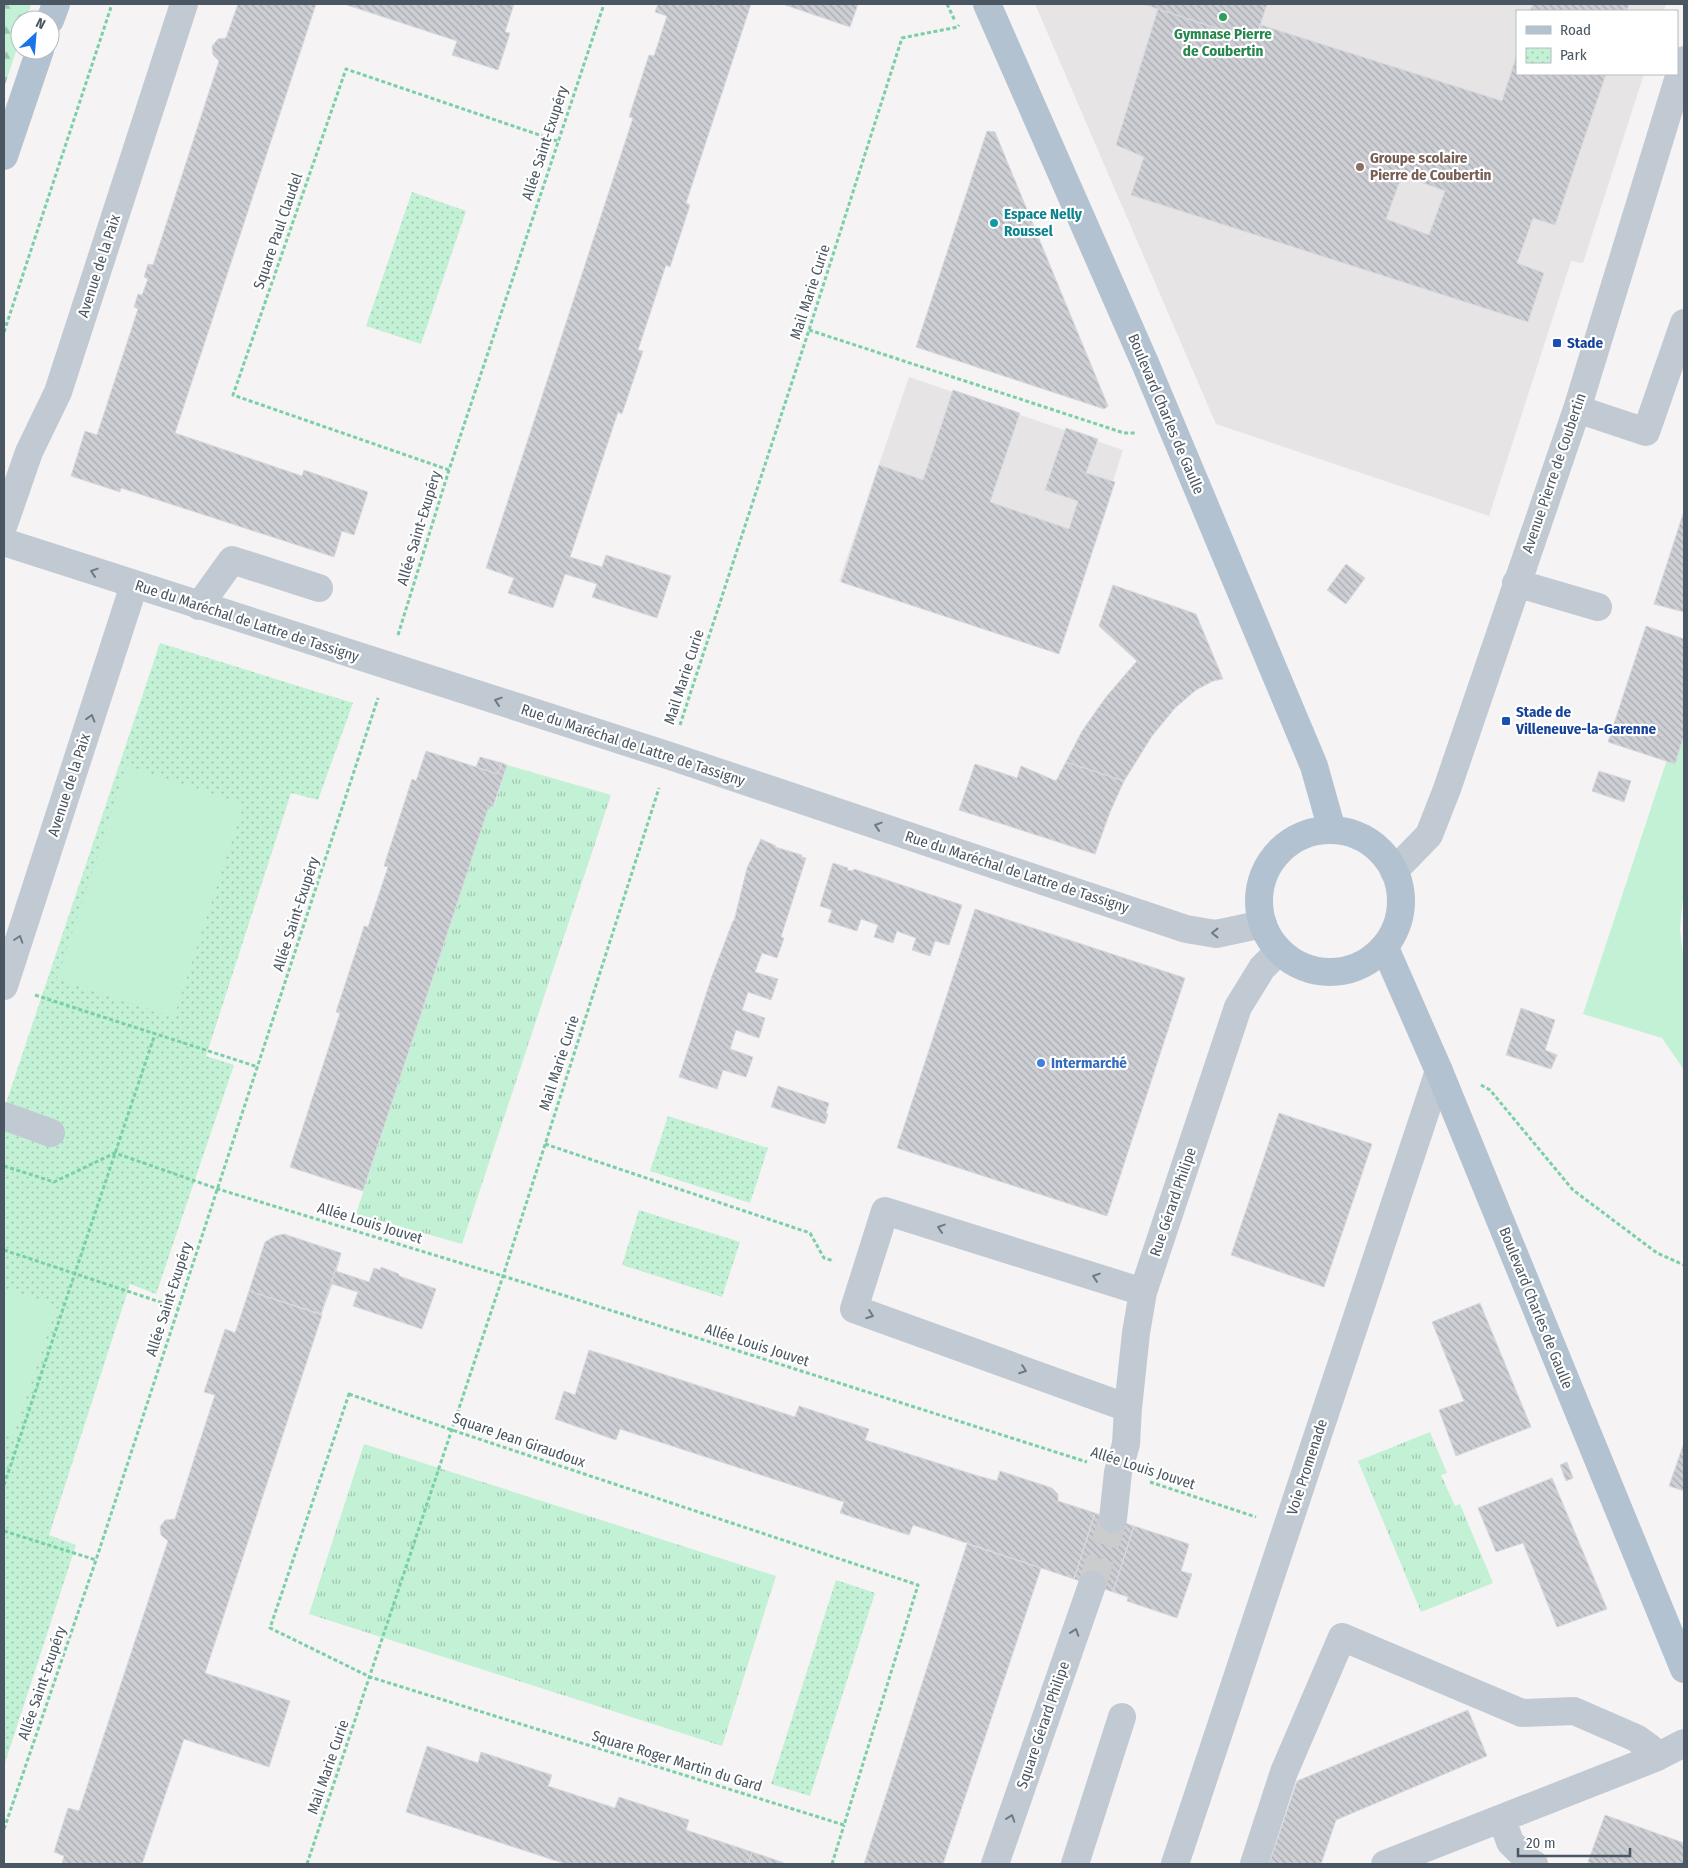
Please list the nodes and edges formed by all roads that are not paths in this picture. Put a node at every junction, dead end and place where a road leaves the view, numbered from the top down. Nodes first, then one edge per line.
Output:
1 (184, 4) edge
2 (988, 4) edge
3 (37, 60) edge
4 (1684, 60) edge
5 (4, 156) edge
6 (1684, 323) edge
7 (1577, 409) junction
8 (4, 524) edge
9 (4, 542) edge
10 (1516, 583) junction
11 (134, 585) junction
12 (319, 588) dead end
13 (199, 606) junction
14 (1598, 607) dead end
15 (1332, 830) junction
16 (1394, 871) junction
17 (1263, 924) junction
18 (1385, 948) junction
19 (1279, 951) junction
20 (4, 985) edge
21 (1437, 1066) junction
22 (4, 1116) edge
23 (51, 1133) dead end
24 (1143, 1292) junction
25 (1128, 1408) junction
26 (1113, 1519) tunnel mouth
27 (1092, 1585) tunnel mouth
28 (1684, 1669) edge
29 (1122, 1717) dead end
30 (1684, 1743) edge
31 (1655, 1758) junction
32 (1502, 1819) junction
33 (995, 1864) edge
34 (1075, 1864) edge
35 (1175, 1864) edge
36 (1254, 1864) edge
37 (1385, 1864) edge
38 (1534, 1864) edge

1 - 8 street, Avenue de la Paix
2 - 15 main road, Boulevard Charles de Gaulle
3 - 5 main road
4 - 7 street, Avenue Pierre de Coubertin
6 - 7 street
7 - 10 street, Avenue Pierre de Coubertin
11 -> 9 street, Rue du Maréchal de Lattre de Tassigny
10 - 14 street
10 - 16 street, Avenue Pierre de Coubertin
11 - 13 street, Rue du Maréchal de Lattre de Tassigny
20 -> 11 street, Avenue de la Paix
12 - 13 street
17 -> 13 street, Rue du Maréchal de Lattre de Tassigny
15 - 16 main road
15 - 17 main road
16 - 18 main road
17 - 19 main road
18 - 19 main road
18 - 21 main road, Boulevard Charles de Gaulle
19 - 24 street, Rue Gérard Philipe
21 - 28 main road, Boulevard Charles de Gaulle
21 - 35 street, Voie Promenade
22 - 23 street
24 - 25 street, Rue Gérard Philipe
24 -> 25 street
25 - 26 street, Rue Gérard Philipe
33 -> 27 street, Square Gérard Philipe
29 - 34 street
30 - 31 street
31 - 32 street
31 - 36 street
32 - 37 street
32 - 38 street

